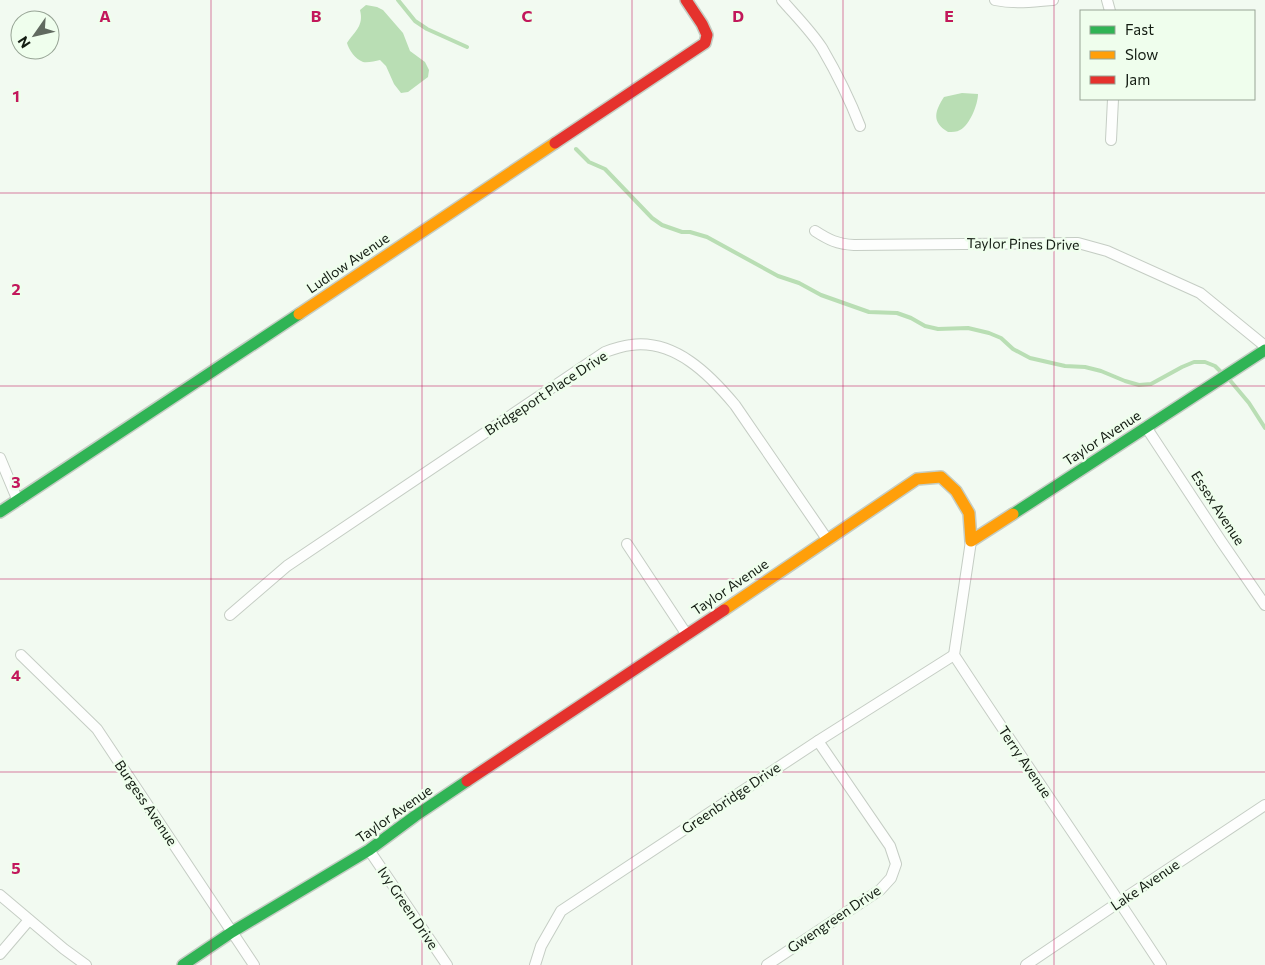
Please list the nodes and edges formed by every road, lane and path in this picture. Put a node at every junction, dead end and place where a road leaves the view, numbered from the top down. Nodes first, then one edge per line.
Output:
1 (686, 0) edge
2 (782, 0) edge
3 (995, 0) edge
4 (1052, 0) edge
5 (1113, 100) edge
6 (860, 126) dead end
7 (1111, 140) dead end
8 (815, 231) dead end
9 (1265, 346) edge
10 (1265, 350) edge
11 (1146, 427) junction
12 (0, 458) edge
13 (18, 501) junction
14 (0, 512) edge
15 (827, 539) junction
16 (971, 541) junction
17 (627, 544) dead end
18 (1265, 605) edge
19 (230, 615) dead end
20 (686, 635) junction
21 (21, 655) dead end
22 (954, 655) junction
23 (818, 741) junction
24 (1265, 805) edge
25 (369, 850) junction
26 (0, 895) edge
27 (1120, 902) junction
28 (29, 920) junction
29 (232, 932) junction
30 (0, 954) edge
31 (86, 965) edge
32 (183, 965) edge
33 (254, 965) edge
34 (447, 965) edge
35 (535, 965) edge
36 (768, 965) edge
37 (1026, 965) edge
38 (1162, 965) edge

1 - 13 street, Ludlow Avenue
2 - 6 street
3 - 4 street
5 - 7 street
8 - 9 street, Taylor Pines Drive
10 - 11 street, Taylor Avenue
11 - 16 street, Taylor Avenue
11 - 18 street, Essex Avenue
12 - 13 street
13 - 14 street, Ludlow Avenue
15 - 16 street, Taylor Avenue
15 - 19 street, Bridgeport Place Drive
15 - 20 street, Taylor Avenue
16 - 22 street
17 - 20 street
20 - 25 street, Taylor Avenue
21 - 29 street, Burgess Avenue
22 - 23 street, Greenbridge Drive
22 - 27 street, Terry Avenue
23 - 35 street, Greenbridge Drive
23 - 36 street, Gwengreen Drive
24 - 27 street, Lake Avenue
25 - 29 street, Taylor Avenue
25 - 34 street, Ivy Green Drive
26 - 28 street
27 - 37 street, Lake Avenue
27 - 38 street, Terry Avenue
28 - 30 street
28 - 31 street
29 - 32 street, Taylor Avenue
29 - 33 street, Burgess Avenue

